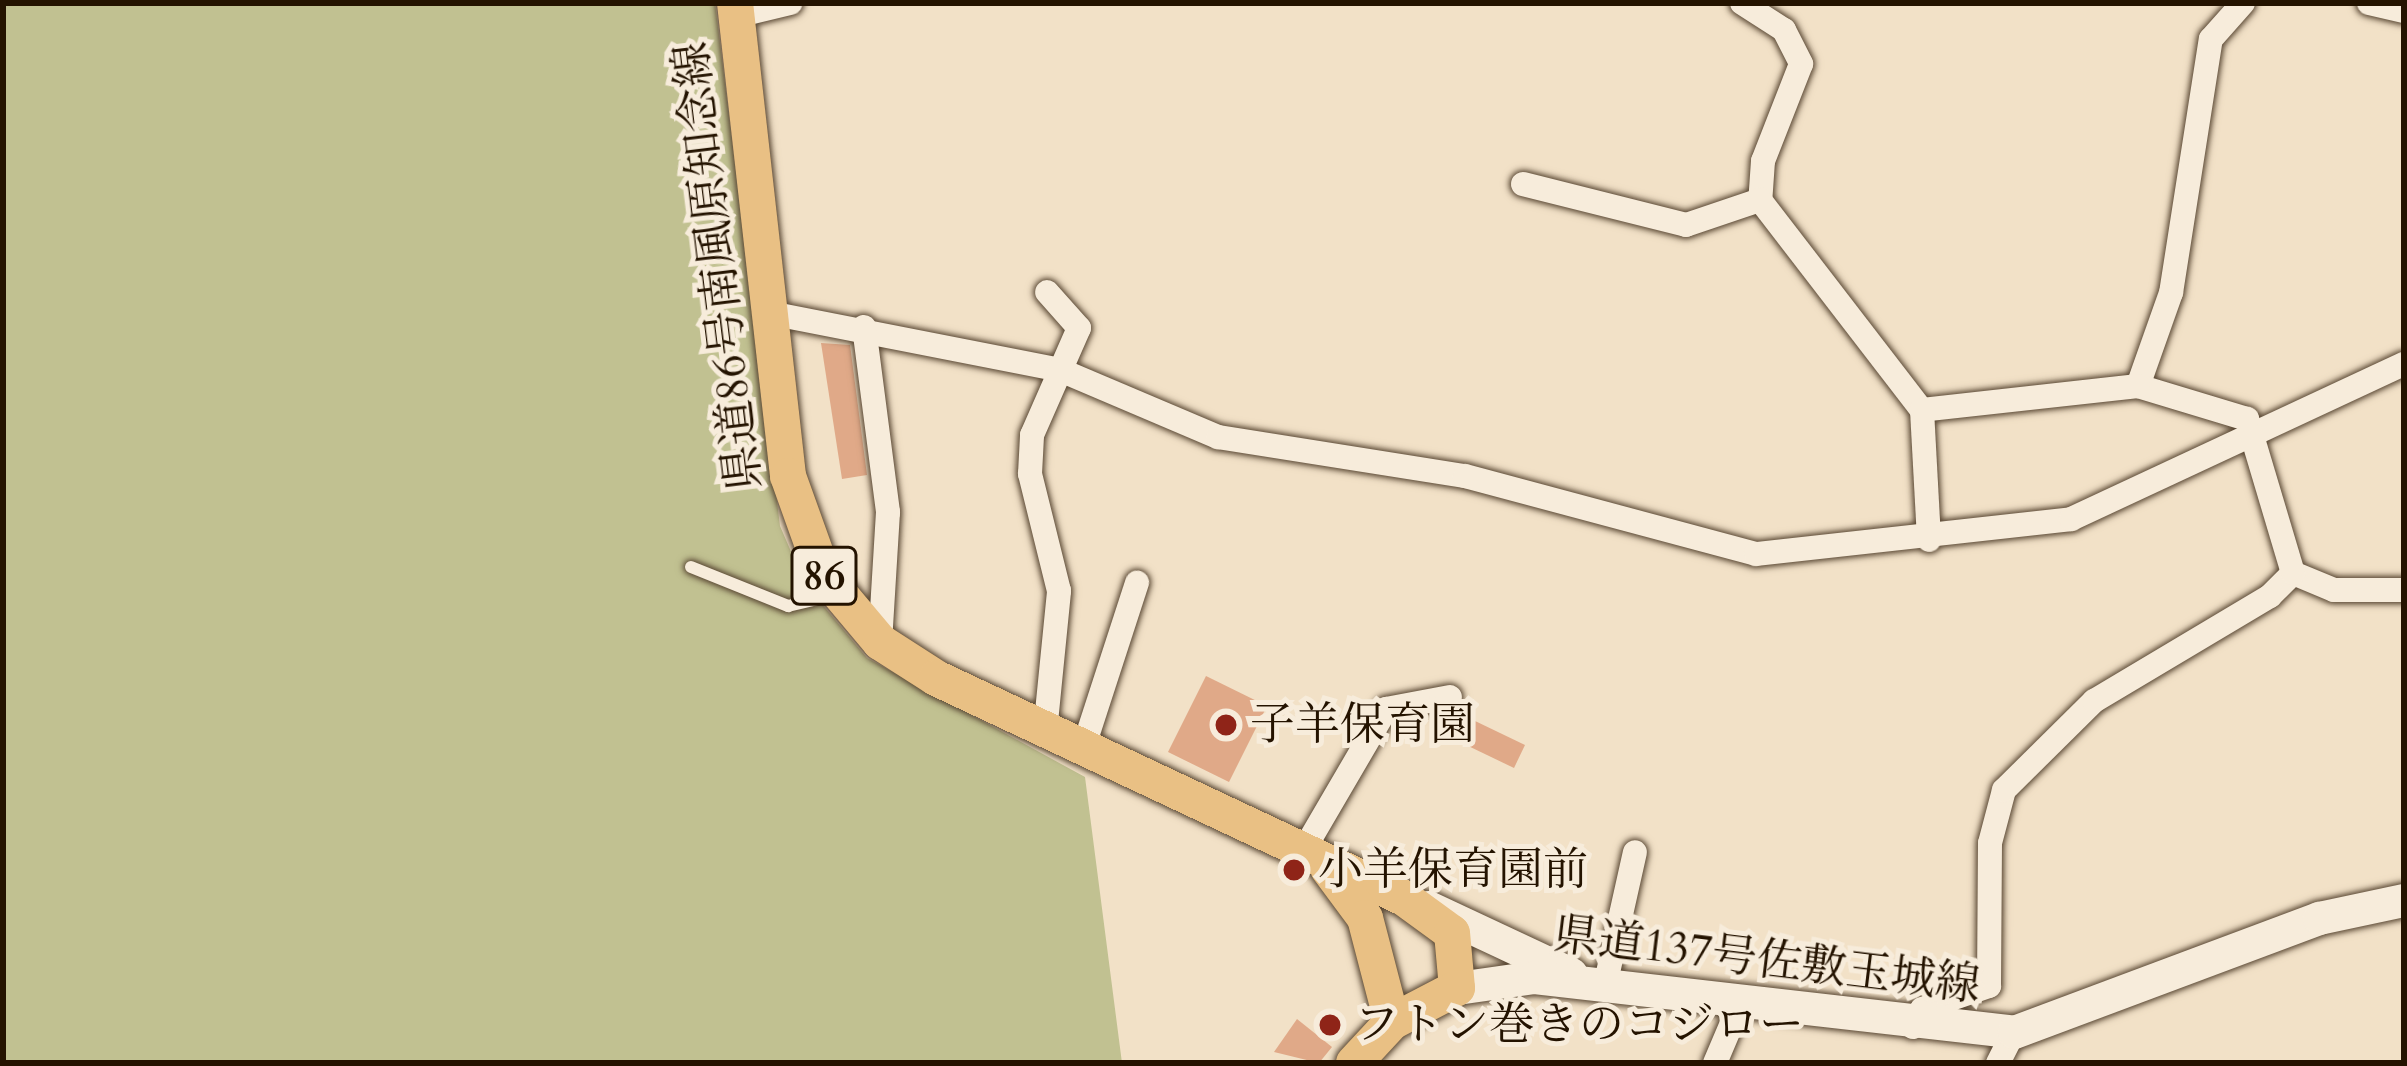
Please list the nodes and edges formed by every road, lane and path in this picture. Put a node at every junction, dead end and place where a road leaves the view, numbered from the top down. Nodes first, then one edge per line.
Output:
1 (790, 3) edge
2 (1742, 3) edge
3 (2242, 3) edge
4 (2369, 3) edge
5 (735, 9) edge
6 (2404, 11) edge
7 (1523, 184) dead end
8 (1760, 200) junction
9 (1047, 292) dead end
10 (770, 313) junction
11 (865, 327) junction
12 (2404, 364) edge
13 (1060, 370) junction
14 (2138, 386) junction
15 (1922, 410) junction
16 (2255, 439) junction
17 (1929, 540) junction
18 (692, 567) dead end
19 (2293, 572) junction
20 (1137, 583) dead end
21 (2404, 590) edge
22 (835, 595) junction
23 (880, 643) junction
24 (1450, 697) dead end
25 (1045, 732) junction
26 (1083, 749) junction
27 (1635, 852) dead end
28 (1313, 858) junction
29 (1403, 898) junction
30 (2404, 900) edge
31 (1594, 984) junction
32 (1457, 988) junction
33 (1740, 1004) junction
34 (1392, 1022) junction
35 (1913, 1027) junction
36 (2014, 1031) junction
37 (1354, 1063) edge
38 (1715, 1063) edge
39 (1998, 1063) edge

1 - 5 street
2 - 8 street
3 - 14 street
4 - 6 street
5 - 10 main road, 県道86号南風原知念線 / 86
7 - 8 street
8 - 15 street
9 - 13 street
10 - 11 street
10 - 22 main road, 県道86号南風原知念線 / 86
11 - 13 street
11 - 23 street
12 - 16 street
13 - 17 street
13 - 25 street
14 - 15 street
14 - 16 street
15 - 17 street
16 - 17 street
16 - 19 street
18 - 22 lane
19 - 21 street
19 - 35 street
20 - 26 street
22 - 23 main road, 県道86号南風原知念線 / 86
23 - 25 main road, 県道86号南風原知念線 / 86
24 - 28 street
25 - 26 main road, 県道86号南風原知念線 / 86
26 - 28 main road, 県道86号南風原知念線 / 86
27 - 31 street
28 - 29 main road, 県道86号南風原知念線 / 86
28 - 34 main road, 県道86号南風原知念線 / 86
29 - 31 main road
29 - 32 main road, 県道86号南風原知念線 / 86
30 - 36 main road, 県道137号佐敷玉城線
31 - 32 main road, 県道137号佐敷玉城線
31 - 33 main road, 県道137号佐敷玉城線
32 - 34 main road
33 - 35 main road, 県道137号佐敷玉城線
33 - 38 street
34 - 37 main road
35 - 36 main road, 県道137号佐敷玉城線
36 - 39 street

